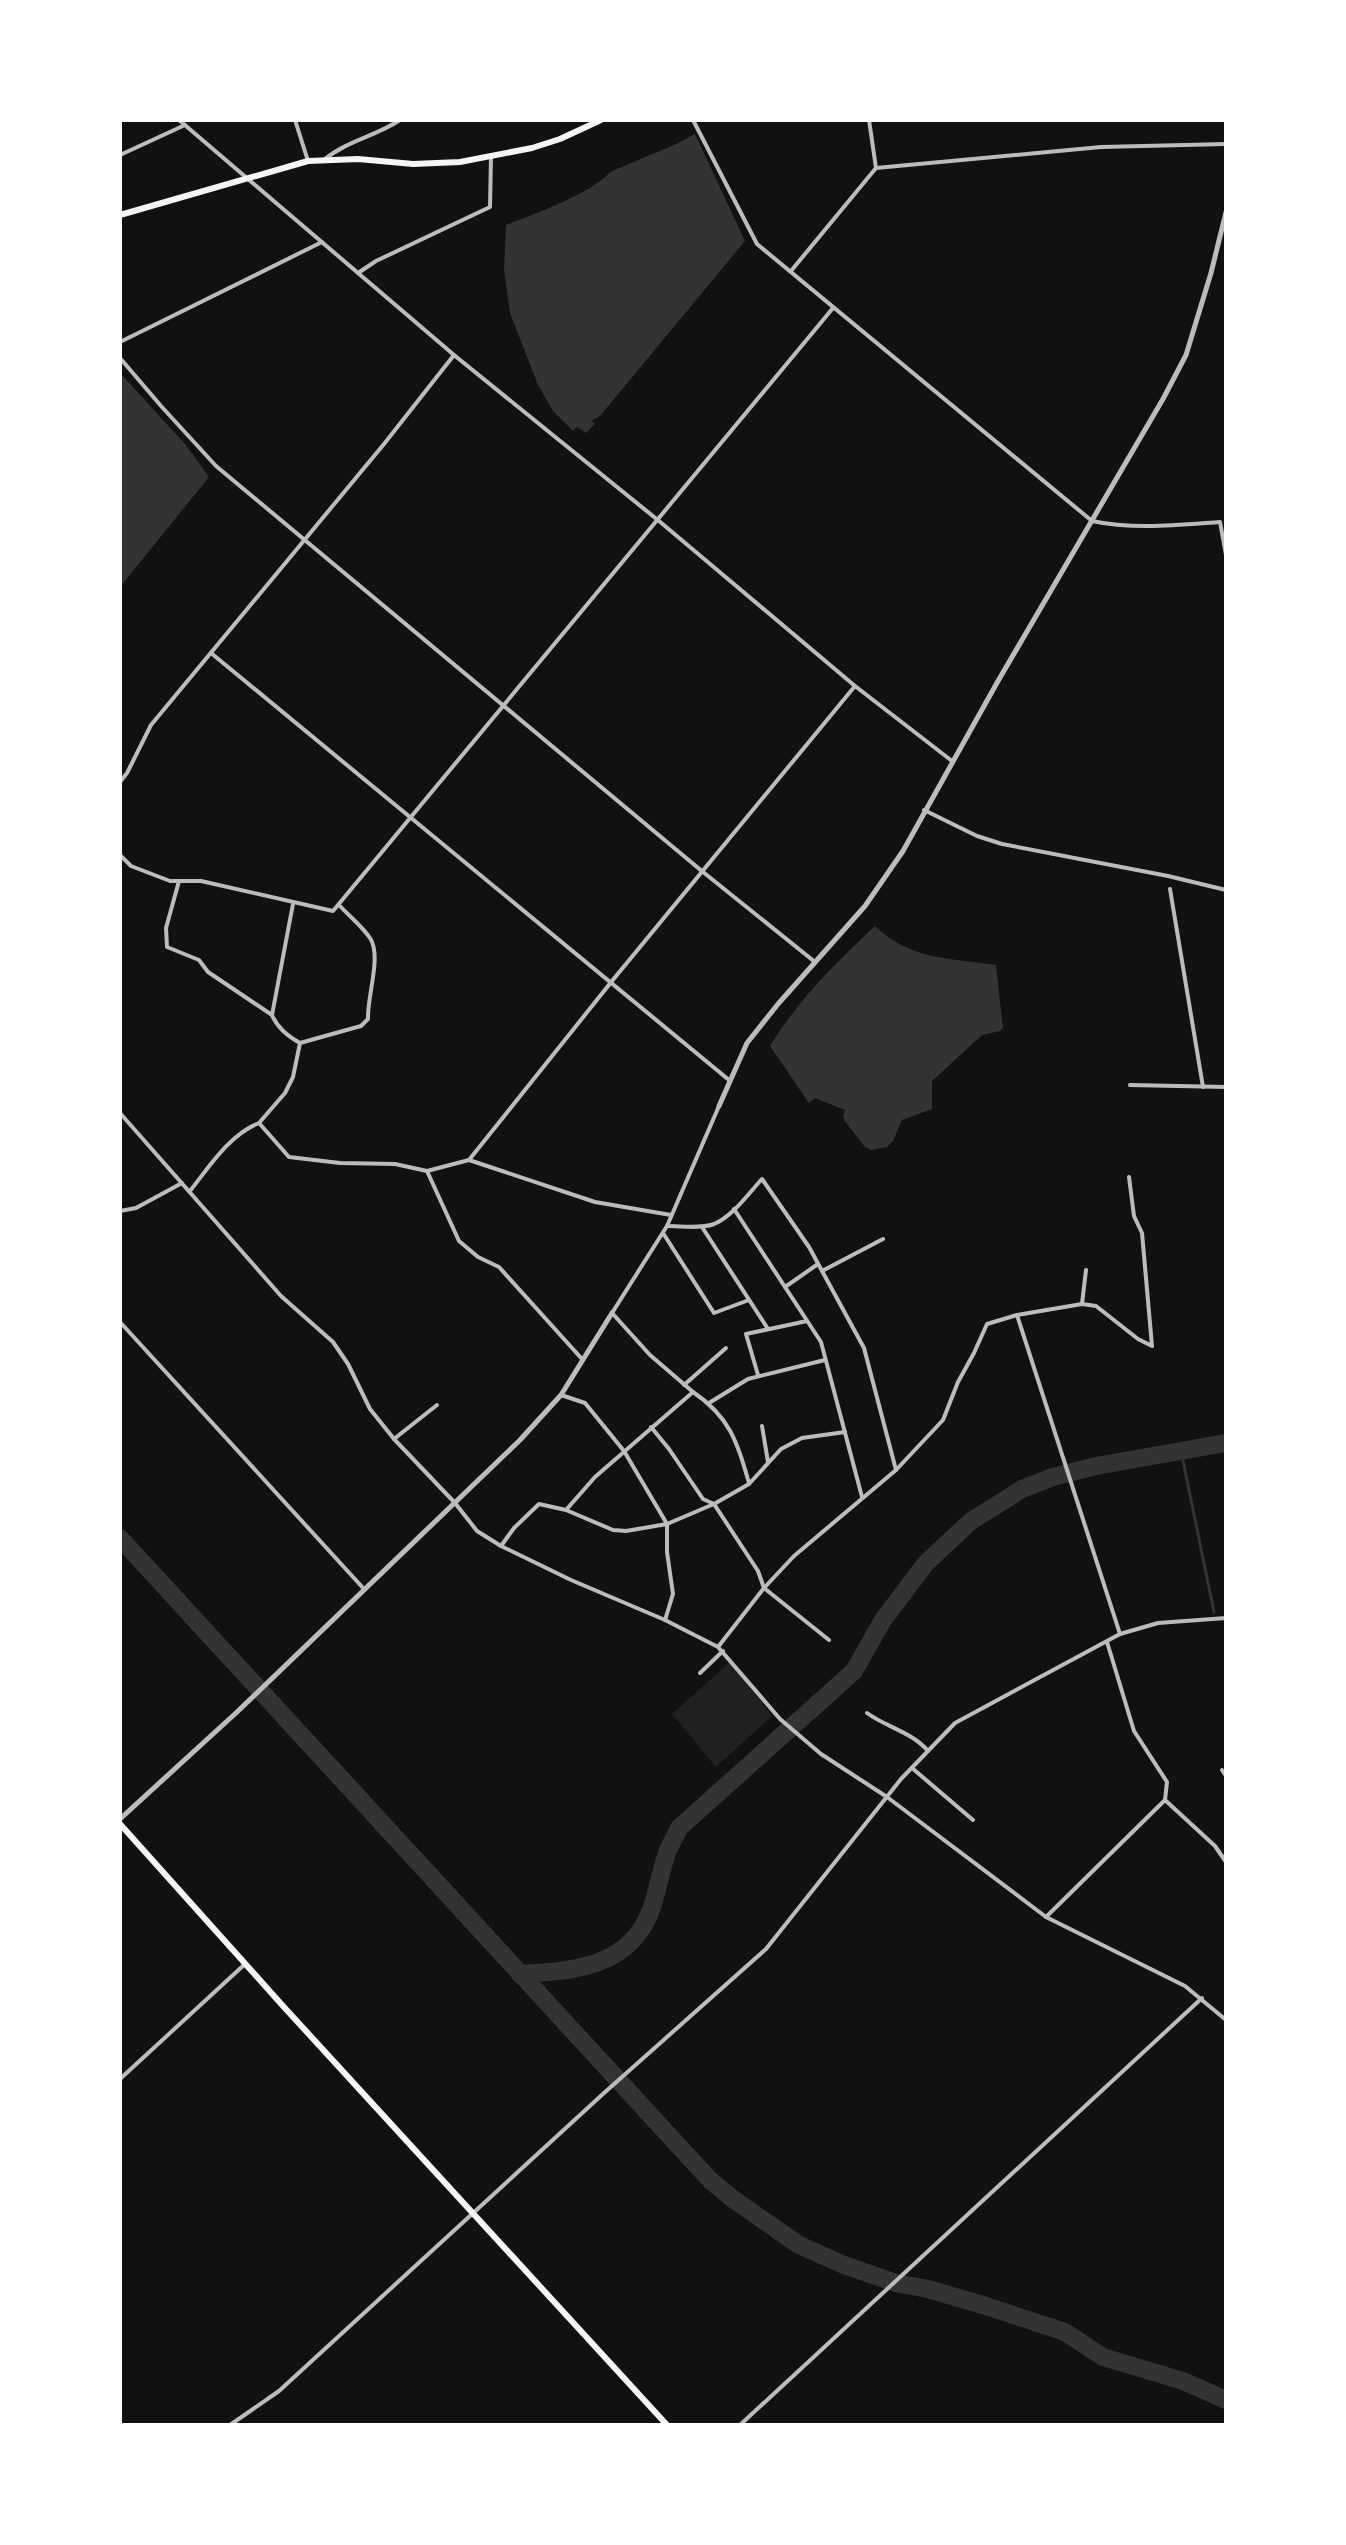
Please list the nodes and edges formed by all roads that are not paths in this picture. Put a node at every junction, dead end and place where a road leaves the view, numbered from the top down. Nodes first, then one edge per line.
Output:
1 (179, 120) edge
2 (295, 120) edge
3 (400, 120) edge
4 (601, 120) edge
5 (693, 120) edge
6 (869, 120) edge
7 (185, 125) junction
8 (1226, 144) edge
9 (120, 155) edge
10 (491, 157) junction
11 (325, 159) junction
12 (308, 161) junction
13 (876, 168) junction
14 (248, 177) junction
15 (1226, 212) edge
16 (120, 215) edge
17 (322, 242) junction
18 (791, 271) junction
19 (358, 273) junction
20 (833, 308) junction
21 (120, 342) edge
22 (454, 355) junction
23 (120, 358) edge
24 (659, 521) junction
25 (1092, 521) junction
26 (305, 539) junction
27 (1226, 555) edge
28 (211, 653) junction
29 (855, 686) junction
30 (503, 706) junction
31 (952, 761) junction
32 (120, 782) edge
33 (924, 810) junction
34 (412, 818) junction
35 (120, 855) edge
36 (703, 872) junction
37 (179, 881) junction
38 (1170, 889) dead end
39 (1226, 890) edge
40 (293, 904) junction
41 (339, 905) junction
42 (815, 962) junction
43 (612, 981) junction
44 (272, 1015) junction
45 (300, 1043) junction
46 (729, 1080) junction
47 (1130, 1085) dead end
48 (1203, 1087) junction
49 (1226, 1087) edge
50 (719, 1106) joint
51 (120, 1113) edge
52 (259, 1123) junction
53 (469, 1160) junction
54 (427, 1171) junction
55 (1129, 1177) dead end
56 (182, 1183) junction
57 (190, 1191) junction
58 (734, 1209) junction
59 (120, 1211) edge
60 (671, 1215) junction
61 (667, 1226) junction
62 (701, 1226) junction
63 (663, 1233) junction
64 (883, 1239) dead end
65 (818, 1264) junction
66 (1086, 1270) dead end
67 (822, 1271) junction
68 (785, 1287) junction
69 (749, 1300) junction
70 (1082, 1304) junction
71 (612, 1313) junction
72 (1017, 1315) junction
73 (807, 1321) junction
74 (120, 1322) edge
75 (768, 1329) junction
76 (726, 1348) dead end
77 (582, 1359) junction
78 (826, 1360) junction
79 (758, 1375) junction
80 (684, 1385) junction
81 (693, 1392) junction
82 (561, 1395) junction
83 (709, 1403) junction
84 (437, 1405) dead end
85 (762, 1426) dead end
86 (651, 1427) junction
87 (845, 1432) junction
88 (394, 1439) junction
89 (624, 1451) junction
90 (768, 1462) junction
91 (896, 1470) junction
92 (749, 1484) junction
93 (862, 1497) junction
94 (455, 1503) junction
95 (714, 1504) junction
96 (566, 1510) junction
97 (667, 1524) junction
98 (501, 1546) junction
99 (764, 1588) junction
100 (365, 1590) junction
101 (1226, 1618) edge
102 (665, 1620) junction
103 (1120, 1634) junction
104 (829, 1640) dead end
105 (1107, 1642) junction
106 (720, 1649) junction
107 (700, 1673) dead end
108 (867, 1713) dead end
109 (928, 1751) junction
110 (912, 1768) junction
111 (1222, 1770) dead end
112 (1226, 1776) edge
113 (887, 1797) junction
114 (1165, 1800) junction
115 (973, 1820) dead end
116 (120, 1822) edge
117 (1226, 1862) edge
118 (1046, 1917) junction
119 (245, 1964) junction
120 (1202, 1998) junction
121 (1226, 2020) edge
122 (120, 2079) edge
123 (474, 2213) junction
124 (230, 2425) edge
125 (667, 2425) edge
126 (740, 2425) edge

1 - 7 street
2 - 12 street
3 - 11 street
4 - 10 main road
5 - 18 street
6 - 13 street
7 - 9 street
7 - 14 street
8 - 13 street
10 - 11 main road
10 - 19 street
11 - 12 main road
12 - 14 main road
13 - 18 street
14 - 16 main road
14 - 17 street
15 - 25 street
17 - 19 street
17 - 21 street
18 - 20 street
19 - 22 street
20 - 24 street
20 - 25 street
22 - 24 street
22 - 26 street
23 - 26 street
24 - 29 street
24 - 30 street
25 - 27 street
25 - 31 street
26 - 28 street
26 - 30 street
28 - 32 street
28 - 34 street
29 - 31 street
29 - 36 street
30 - 34 street
30 - 36 street
31 - 33 street
33 - 39 street
33 - 42 street
34 - 41 street
34 - 43 street
35 - 37 street
36 - 42 street
36 - 43 street
37 - 40 street
37 - 44 street
38 - 48 street
40 - 41 street
40 - 44 street
41 - 45 street
42 - 46 street
43 - 46 street
43 - 53 street
44 - 45 street
45 - 52 street
46 - 50 street
47 - 48 street
48 - 49 street
50 - 60 street
51 - 56 street
52 - 54 street
52 - 57 street
53 - 54 street
53 - 60 street
54 - 77 street
55 - 70 street
56 - 57 street
56 - 59 street
57 - 88 street
58 - 62 street
58 - 65 street
58 - 68 street
60 - 61 street
61 - 62 street
61 - 63 street
62 - 69 street
63 - 69 street
63 - 71 street
64 - 67 street
65 - 67 street
65 - 68 street
66 - 70 street
67 - 91 street
68 - 73 street
69 - 75 street
70 - 72 street
71 - 77 street
71 - 80 street
72 - 91 street
72 - 103 street
73 - 75 street
73 - 78 street
74 - 100 street
75 - 79 street
76 - 80 street
77 - 82 street
78 - 79 street
78 - 87 street
79 - 83 street
80 - 81 street
81 - 83 street
81 - 86 street
82 - 89 street
82 - 94 street
83 - 92 street
84 - 88 street
85 - 90 street
86 - 89 street
86 - 95 street
87 - 90 street
87 - 93 street
88 - 94 street
89 - 96 street
89 - 97 street
90 - 92 street
91 - 93 street
92 - 95 street
93 - 99 street
94 - 98 street
94 - 100 street
95 - 97 street
95 - 99 street
96 - 97 street
96 - 98 street
97 - 102 street
98 - 102 street
99 - 104 street
99 - 106 street
100 - 116 street
101 - 103 street
102 - 106 street
103 - 105 street
105 - 109 street
105 - 114 street
106 - 107 street
106 - 113 street
108 - 109 street
109 - 110 street
110 - 113 street
110 - 115 street
111 - 112 street
113 - 118 street
113 - 123 street
114 - 117 street
114 - 118 street
116 - 119 main road
118 - 120 street
119 - 122 street
119 - 123 main road
120 - 121 street
120 - 126 street
123 - 124 street
123 - 125 main road

